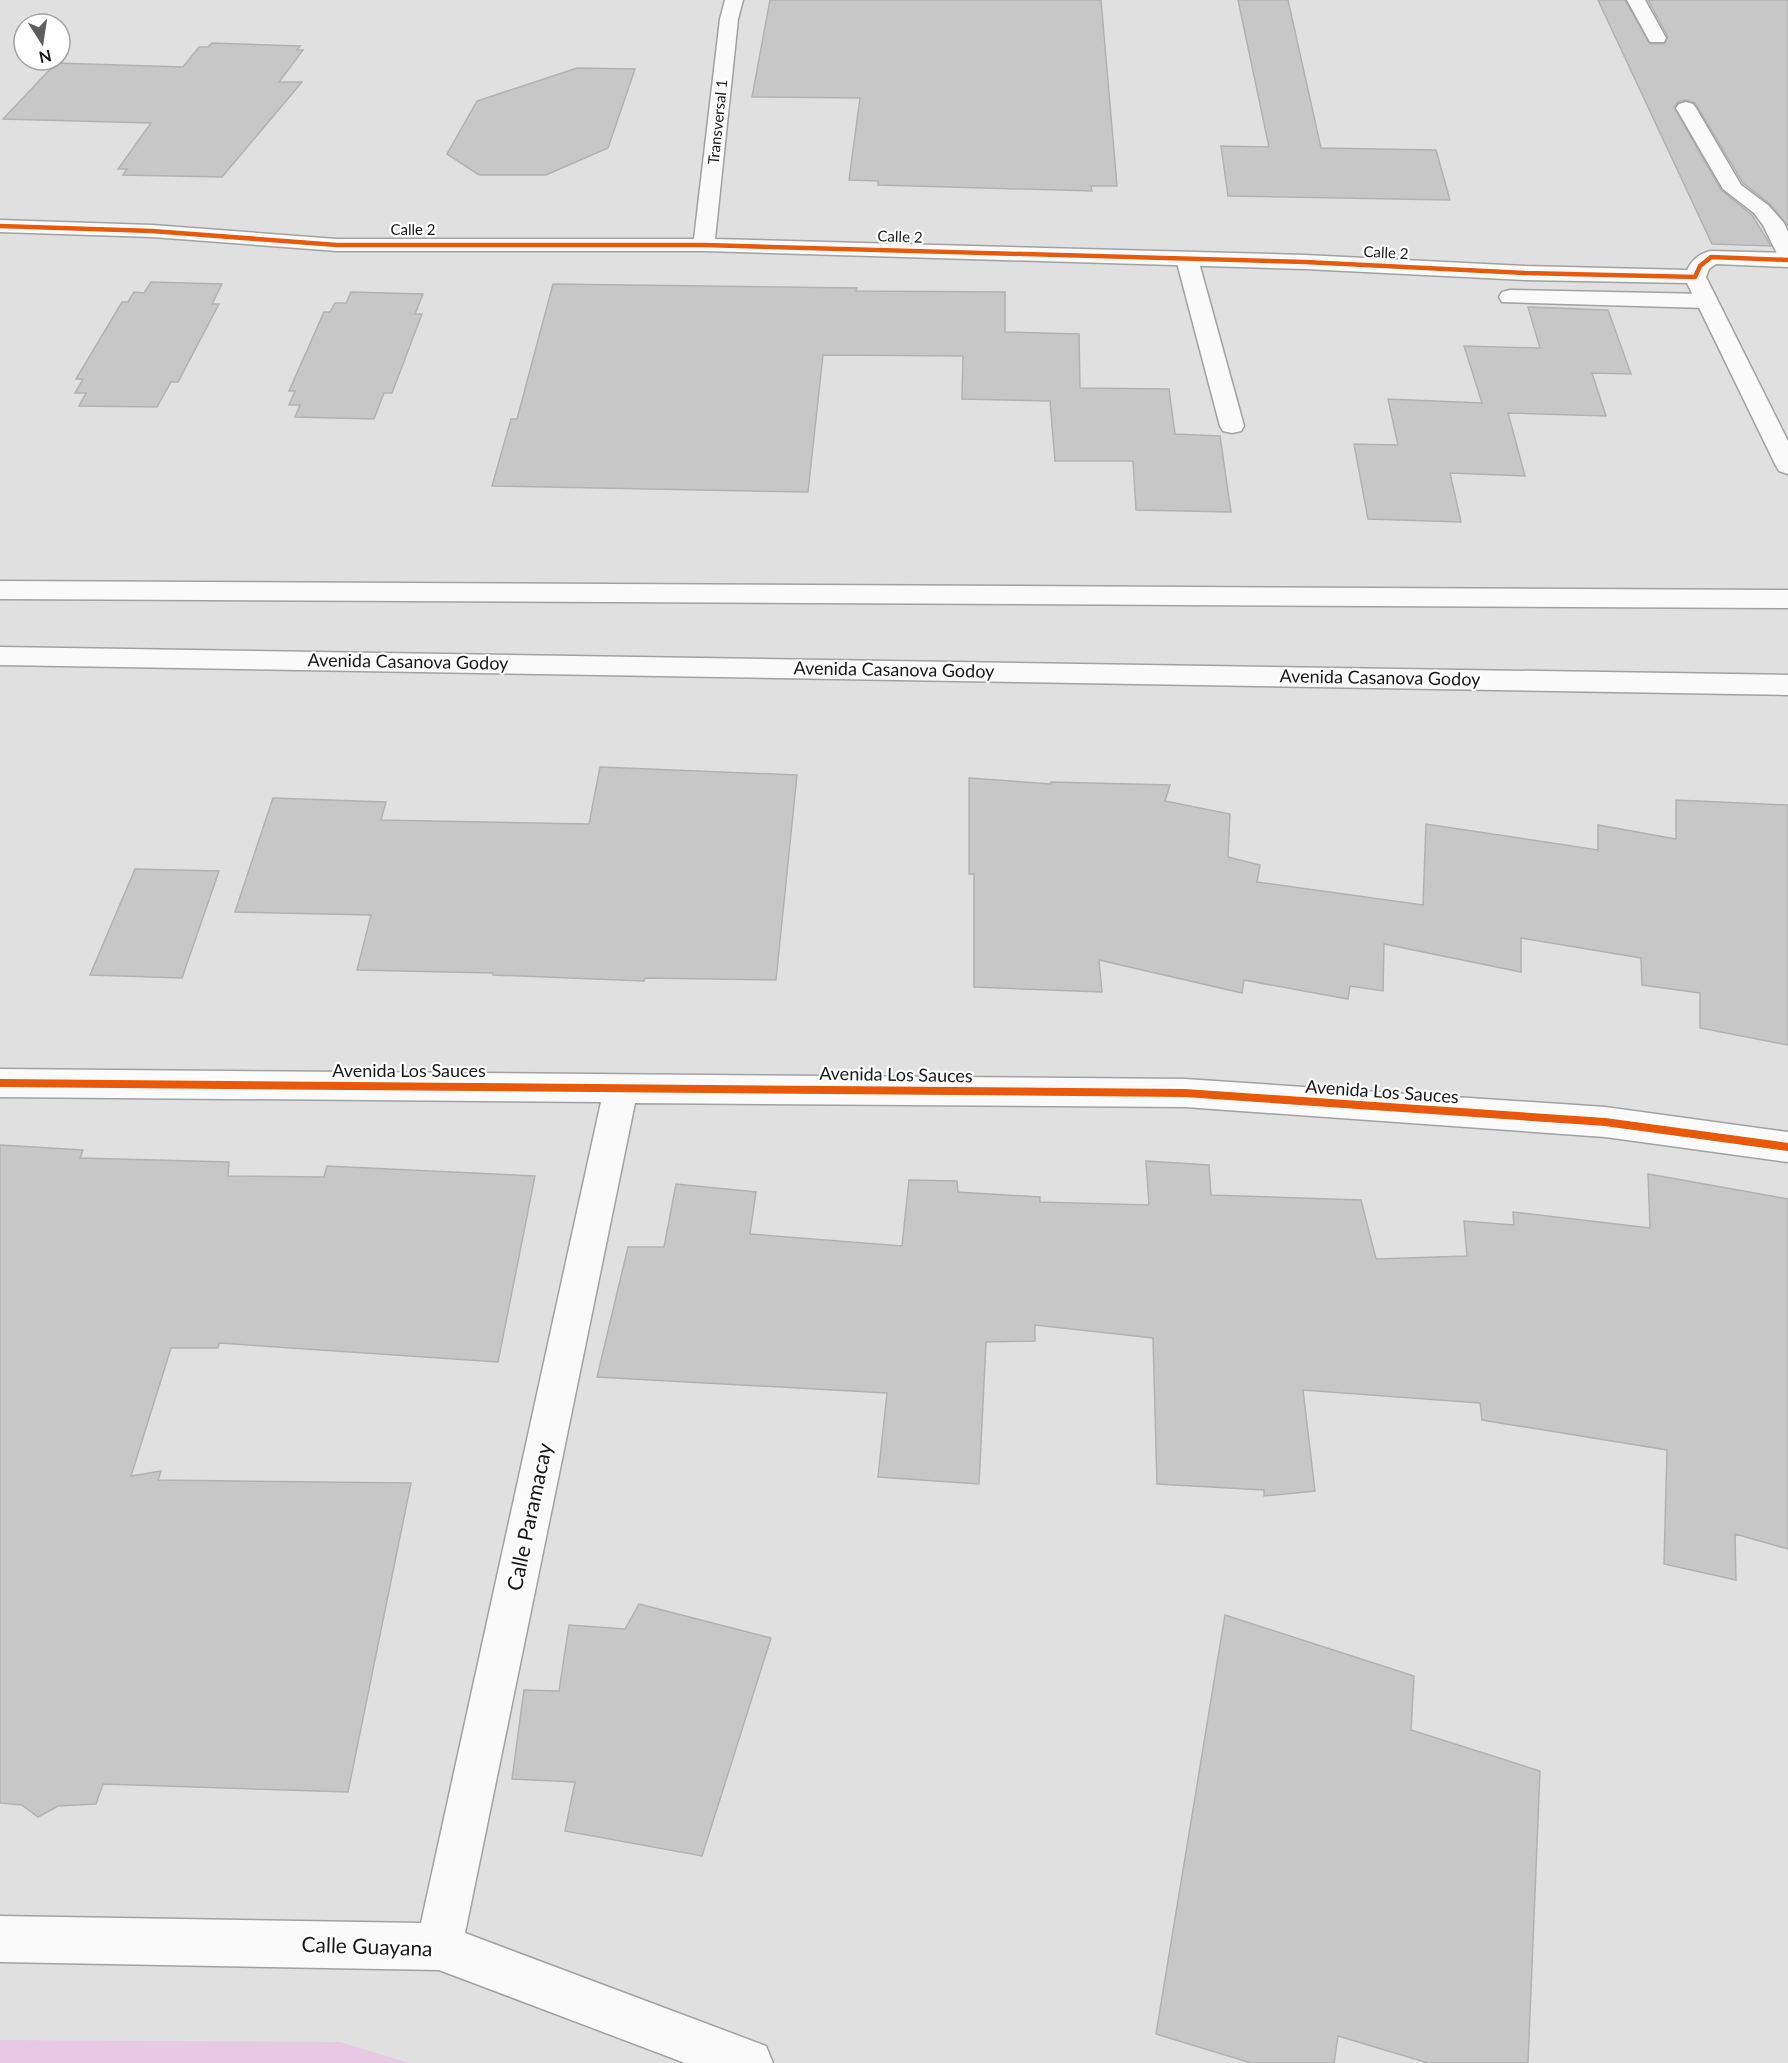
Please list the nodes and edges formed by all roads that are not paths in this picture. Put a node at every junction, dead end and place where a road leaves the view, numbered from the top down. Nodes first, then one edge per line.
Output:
1 (734, 0) edge
2 (1636, 0) edge
3 (1657, 38) dead end
4 (1686, 108) dead end
5 (0, 226) edge
6 (704, 244) junction
7 (1788, 255) edge
8 (1187, 259) junction
9 (1788, 260) edge
10 (1695, 277) junction
11 (1510, 297) dead end
12 (1706, 301) junction
13 (1232, 426) dead end
14 (1788, 466) edge
15 (0, 590) edge
16 (1788, 599) edge
17 (0, 656) edge
18 (1788, 685) edge
19 (0, 1083) edge
20 (621, 1087) junction
21 (1788, 1147) edge
22 (0, 1939) edge
23 (439, 1947) junction
24 (742, 2062) edge

1 - 6 street, Transversal 1
2 - 3 street
4 - 7 street
5 - 6 street, Calle 2
6 - 8 street, Calle 2
8 - 10 street, Calle 2
8 - 13 street
9 - 10 street
10 - 12 street
11 - 12 street
12 - 14 street
15 - 16 street
17 - 18 street, Avenida Casanova Godoy
19 - 20 street, Avenida Los Sauces
20 - 21 street, Avenida Los Sauces
20 - 23 street, Calle Paramacay
22 - 23 street, Calle Guayana
23 - 24 street, Calle Guayana

